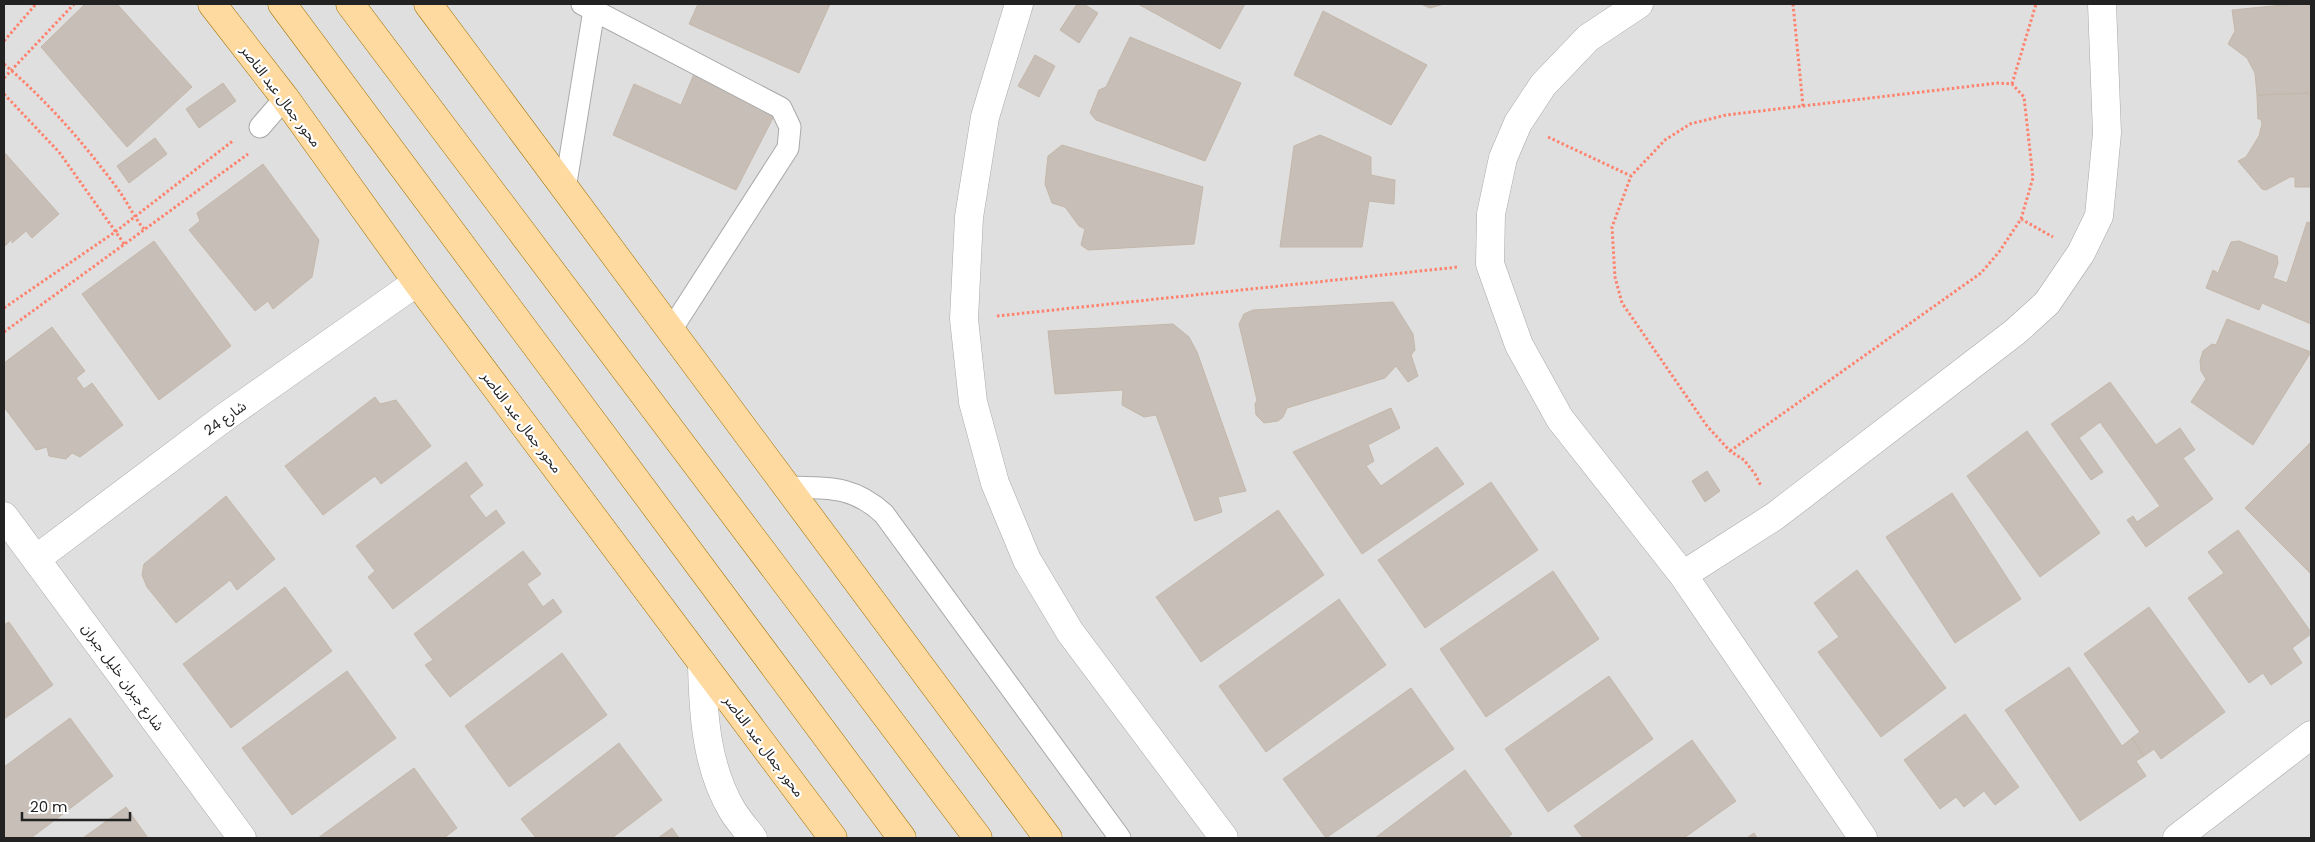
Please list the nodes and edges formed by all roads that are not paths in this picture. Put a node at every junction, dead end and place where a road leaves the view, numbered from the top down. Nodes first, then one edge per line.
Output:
1 (212, 4) edge
2 (282, 4) edge
3 (350, 4) edge
4 (428, 4) edge
5 (1019, 4) edge
6 (1639, 4) edge
7 (2102, 4) edge
8 (588, 7) edge
9 (285, 98) junction
10 (251, 131) road end
11 (565, 189) junction
12 (417, 282) junction
13 (671, 330) junction
14 (787, 487) junction
15 (4, 516) edge
16 (36, 559) junction
17 (1683, 575) junction
18 (702, 663) junction
19 (2311, 735) edge
20 (242, 838) edge
21 (753, 838) edge
22 (834, 838) edge
23 (902, 838) edge
24 (978, 838) edge
25 (1048, 838) edge
26 (1120, 838) edge
27 (1224, 838) edge
28 (1863, 838) edge
29 (2177, 838) edge

1 - 9 main road, محور جمال عبد الناصر
2 - 23 main road
3 - 24 main road
4 - 11 main road
5 - 27 street
6 - 17 street
7 - 17 street
8 - 11 lane
8 - 13 lane
9 - 10 lane
9 - 12 main road, محور جمال عبد الناصر
11 - 13 main road
12 - 16 street, شارع 24
12 - 18 main road, محور جمال عبد الناصر
13 - 14 main road
14 - 25 main road
14 - 26 lane
15 - 16 street, شارع جبران خليل جبران
16 - 20 street, شارع جبران خليل جبران
17 - 28 street
18 - 21 street
18 - 22 main road, محور جمال عبد الناصر
19 - 29 street

